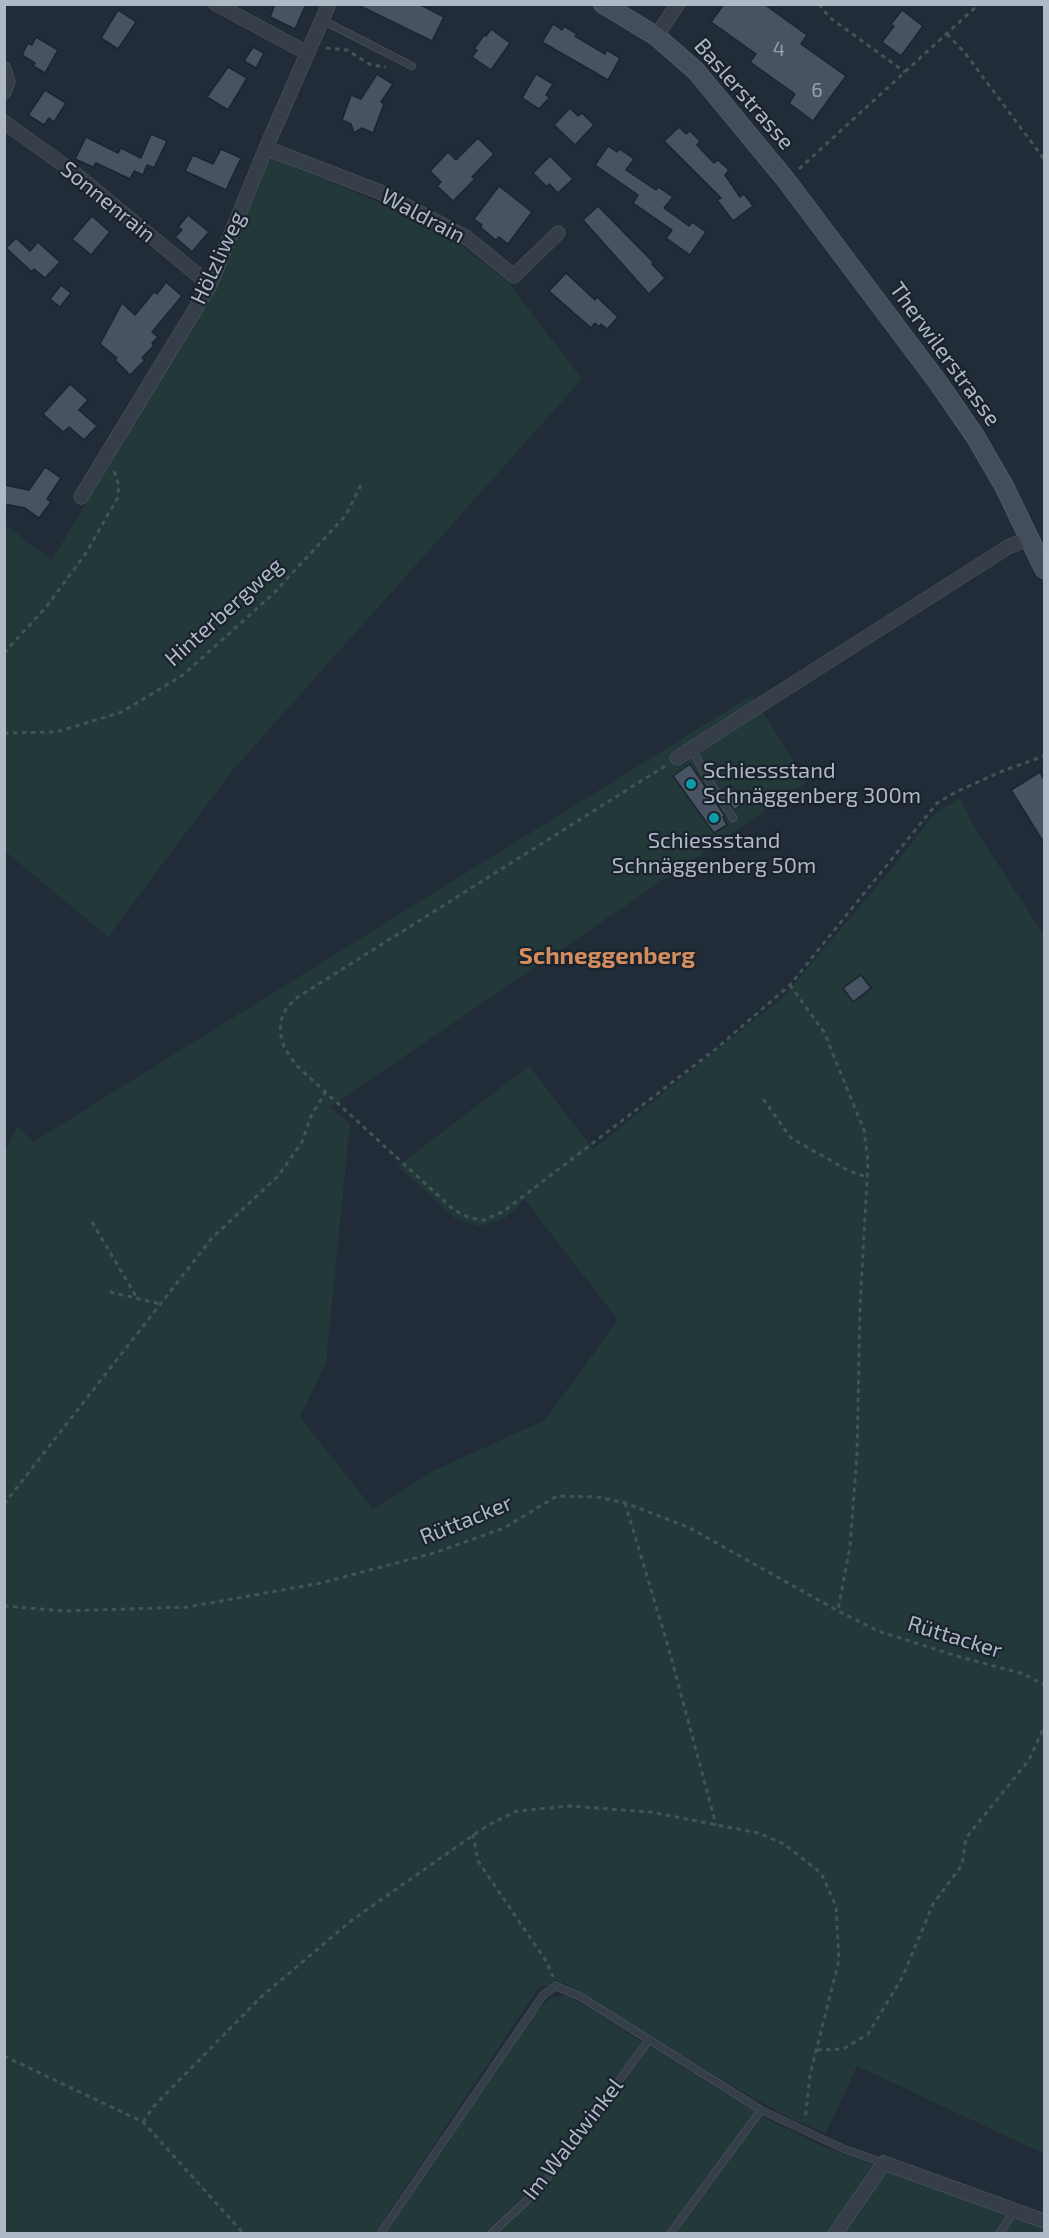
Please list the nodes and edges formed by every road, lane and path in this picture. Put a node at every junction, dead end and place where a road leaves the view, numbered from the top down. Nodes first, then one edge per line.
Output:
1 (216, 4) edge
2 (328, 4) edge
3 (603, 4) edge
4 (678, 4) edge
5 (819, 4) edge
6 (979, 4) edge
7 (322, 20) junction
8 (947, 34) junction
9 (656, 36) junction
10 (306, 56) junction
11 (394, 57) junction
12 (412, 66) dead end
13 (4, 69) edge
14 (905, 72) junction
15 (4, 92) edge
16 (4, 122) edge
17 (266, 148) junction
18 (1044, 159) edge
19 (786, 180) junction
20 (558, 233) dead end
21 (210, 285) junction
22 (108, 452) junction
23 (362, 483) dead end
24 (81, 497) dead end
25 (1030, 538) junction
26 (1044, 569) edge
27 (4, 653) edge
28 (4, 734) edge
29 (692, 749) junction
30 (1044, 756) edge
31 (677, 759) joint
32 (733, 818) dead end
33 (790, 985) junction
34 (325, 1093) junction
35 (764, 1099) dead end
36 (867, 1176) junction
37 (92, 1222) dead end
38 (110, 1293) dead end
39 (137, 1298) junction
40 (161, 1304) junction
41 (626, 1503) junction
42 (4, 1504) edge
43 (4, 1606) edge
44 (838, 1611) junction
45 (1044, 1685) edge
46 (1044, 1726) edge
47 (716, 1825) junction
48 (473, 1834) junction
49 (556, 1986) junction
50 (649, 2040) junction
51 (817, 2050) junction
52 (4, 2056) edge
53 (761, 2110) junction
54 (143, 2122) junction
55 (804, 2130) junction
56 (884, 2163) junction
57 (1015, 2210) junction
58 (1044, 2221) edge
59 (244, 2234) edge
60 (380, 2234) edge
61 (491, 2234) edge
62 (670, 2234) edge
63 (835, 2234) edge
64 (999, 2234) edge

1 - 10 street
2 - 7 street, Hölzliweg
3 - 9 main road, Baslerstrasse
4 - 9 street
5 - 14 path
6 - 8 path
7 - 10 street, Hölzliweg
7 - 11 lane
8 - 14 path
8 - 18 path
9 - 19 main road, Baslerstrasse
10 - 11 path
10 - 17 street, Hölzliweg
11 - 12 lane
13 - 15 street
14 - 19 path
16 - 21 street, Sonnenrain
17 - 20 street, Waldrain
17 - 21 street, Hölzliweg
19 - 25 main road, Therwilerstrasse
21 - 22 street, Hölzliweg
22 - 24 street, Hölzliweg
22 - 27 path
23 - 28 path, Hinterbergweg
25 - 26 main road, Therwilerstrasse
25 - 29 street
29 - 31 street
29 - 32 lane
30 - 33 path
31 - 34 path
33 - 34 path
33 - 36 path
34 - 40 path
35 - 36 path
36 - 44 path
37 - 39 path
38 - 39 path
39 - 40 path
40 - 42 path
41 - 43 path, Rüttacker
41 - 44 path, Rüttacker
41 - 47 path
44 - 45 path, Rüttacker
46 - 51 path
47 - 48 path
47 - 51 path
48 - 49 path
48 - 54 path
49 - 50 lane
49 - 60 lane
50 - 53 lane
50 - 61 lane, Im Waldwinkel
51 - 55 path
52 - 54 path
53 - 55 lane
53 - 62 lane
54 - 59 path
55 - 56 lane
56 - 57 street
56 - 63 street
57 - 58 street
57 - 64 lane

